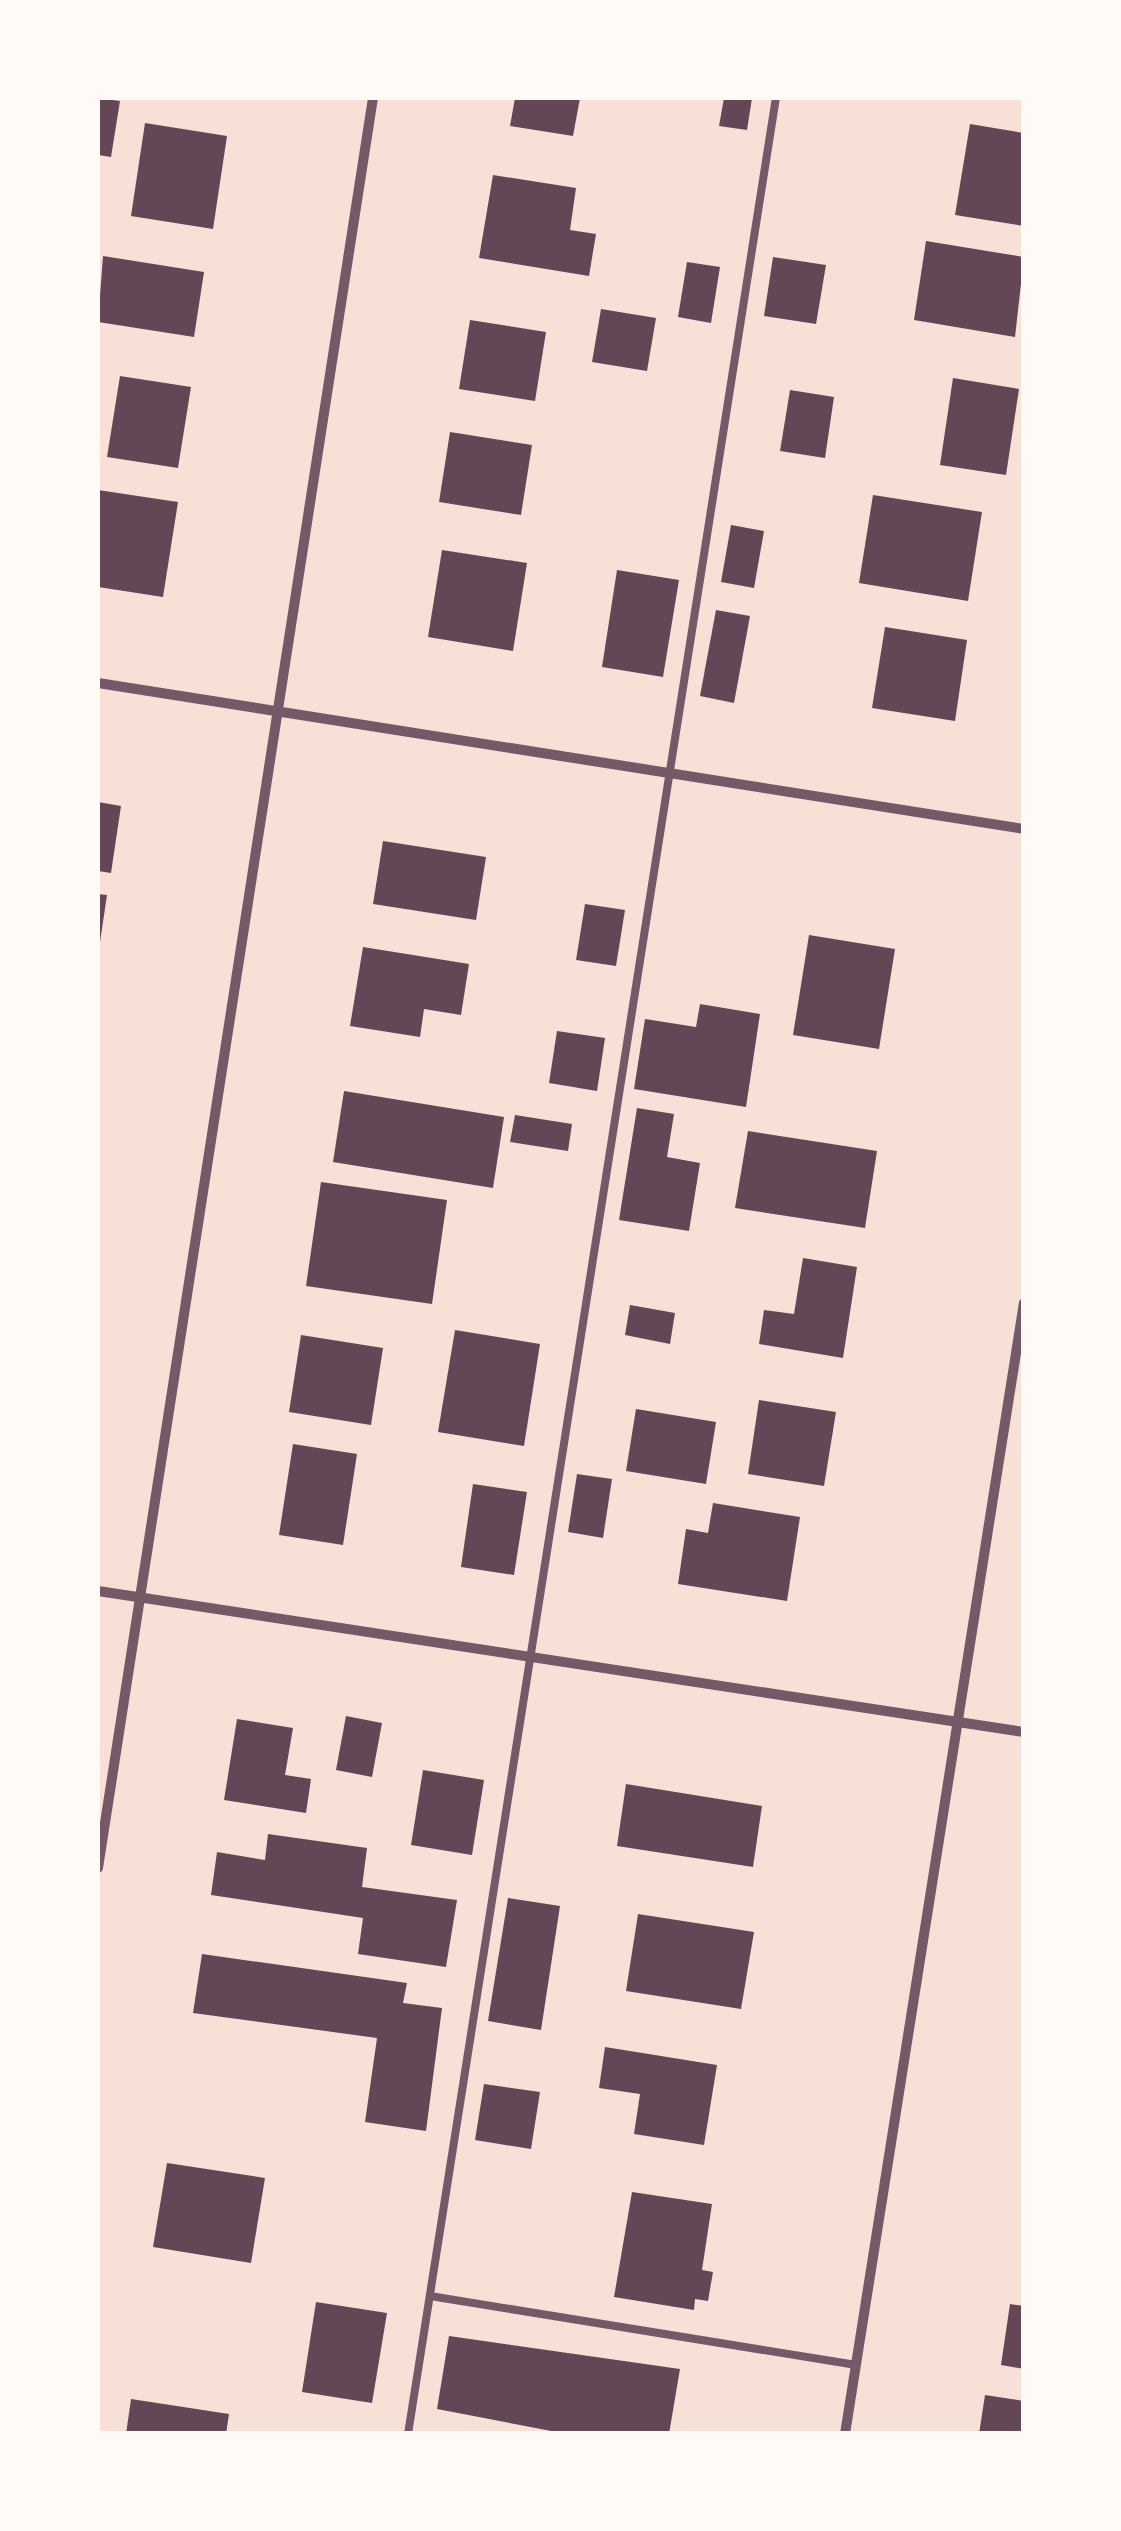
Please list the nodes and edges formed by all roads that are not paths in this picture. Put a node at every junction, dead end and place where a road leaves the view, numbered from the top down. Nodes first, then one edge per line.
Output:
1 (373, 98) edge
2 (776, 98) edge
3 (98, 683) edge
4 (278, 711) junction
5 (670, 773) junction
6 (1024, 829) edge
7 (1024, 1304) edge
8 (98, 1591) edge
9 (140, 1597) junction
10 (530, 1656) junction
11 (958, 1722) junction
12 (1024, 1732) edge
13 (98, 1868) edge
14 (430, 2296) junction
15 (856, 2364) junction
16 (408, 2434) edge
17 (845, 2434) edge

1 - 4 street
2 - 5 lane
3 - 4 street
4 - 5 street
4 - 9 street
5 - 6 street
5 - 10 lane
7 - 11 street
8 - 9 street
9 - 10 street
9 - 13 street
10 - 11 street
10 - 14 lane
11 - 12 street
11 - 15 street
14 - 15 lane
14 - 16 lane
15 - 17 street

